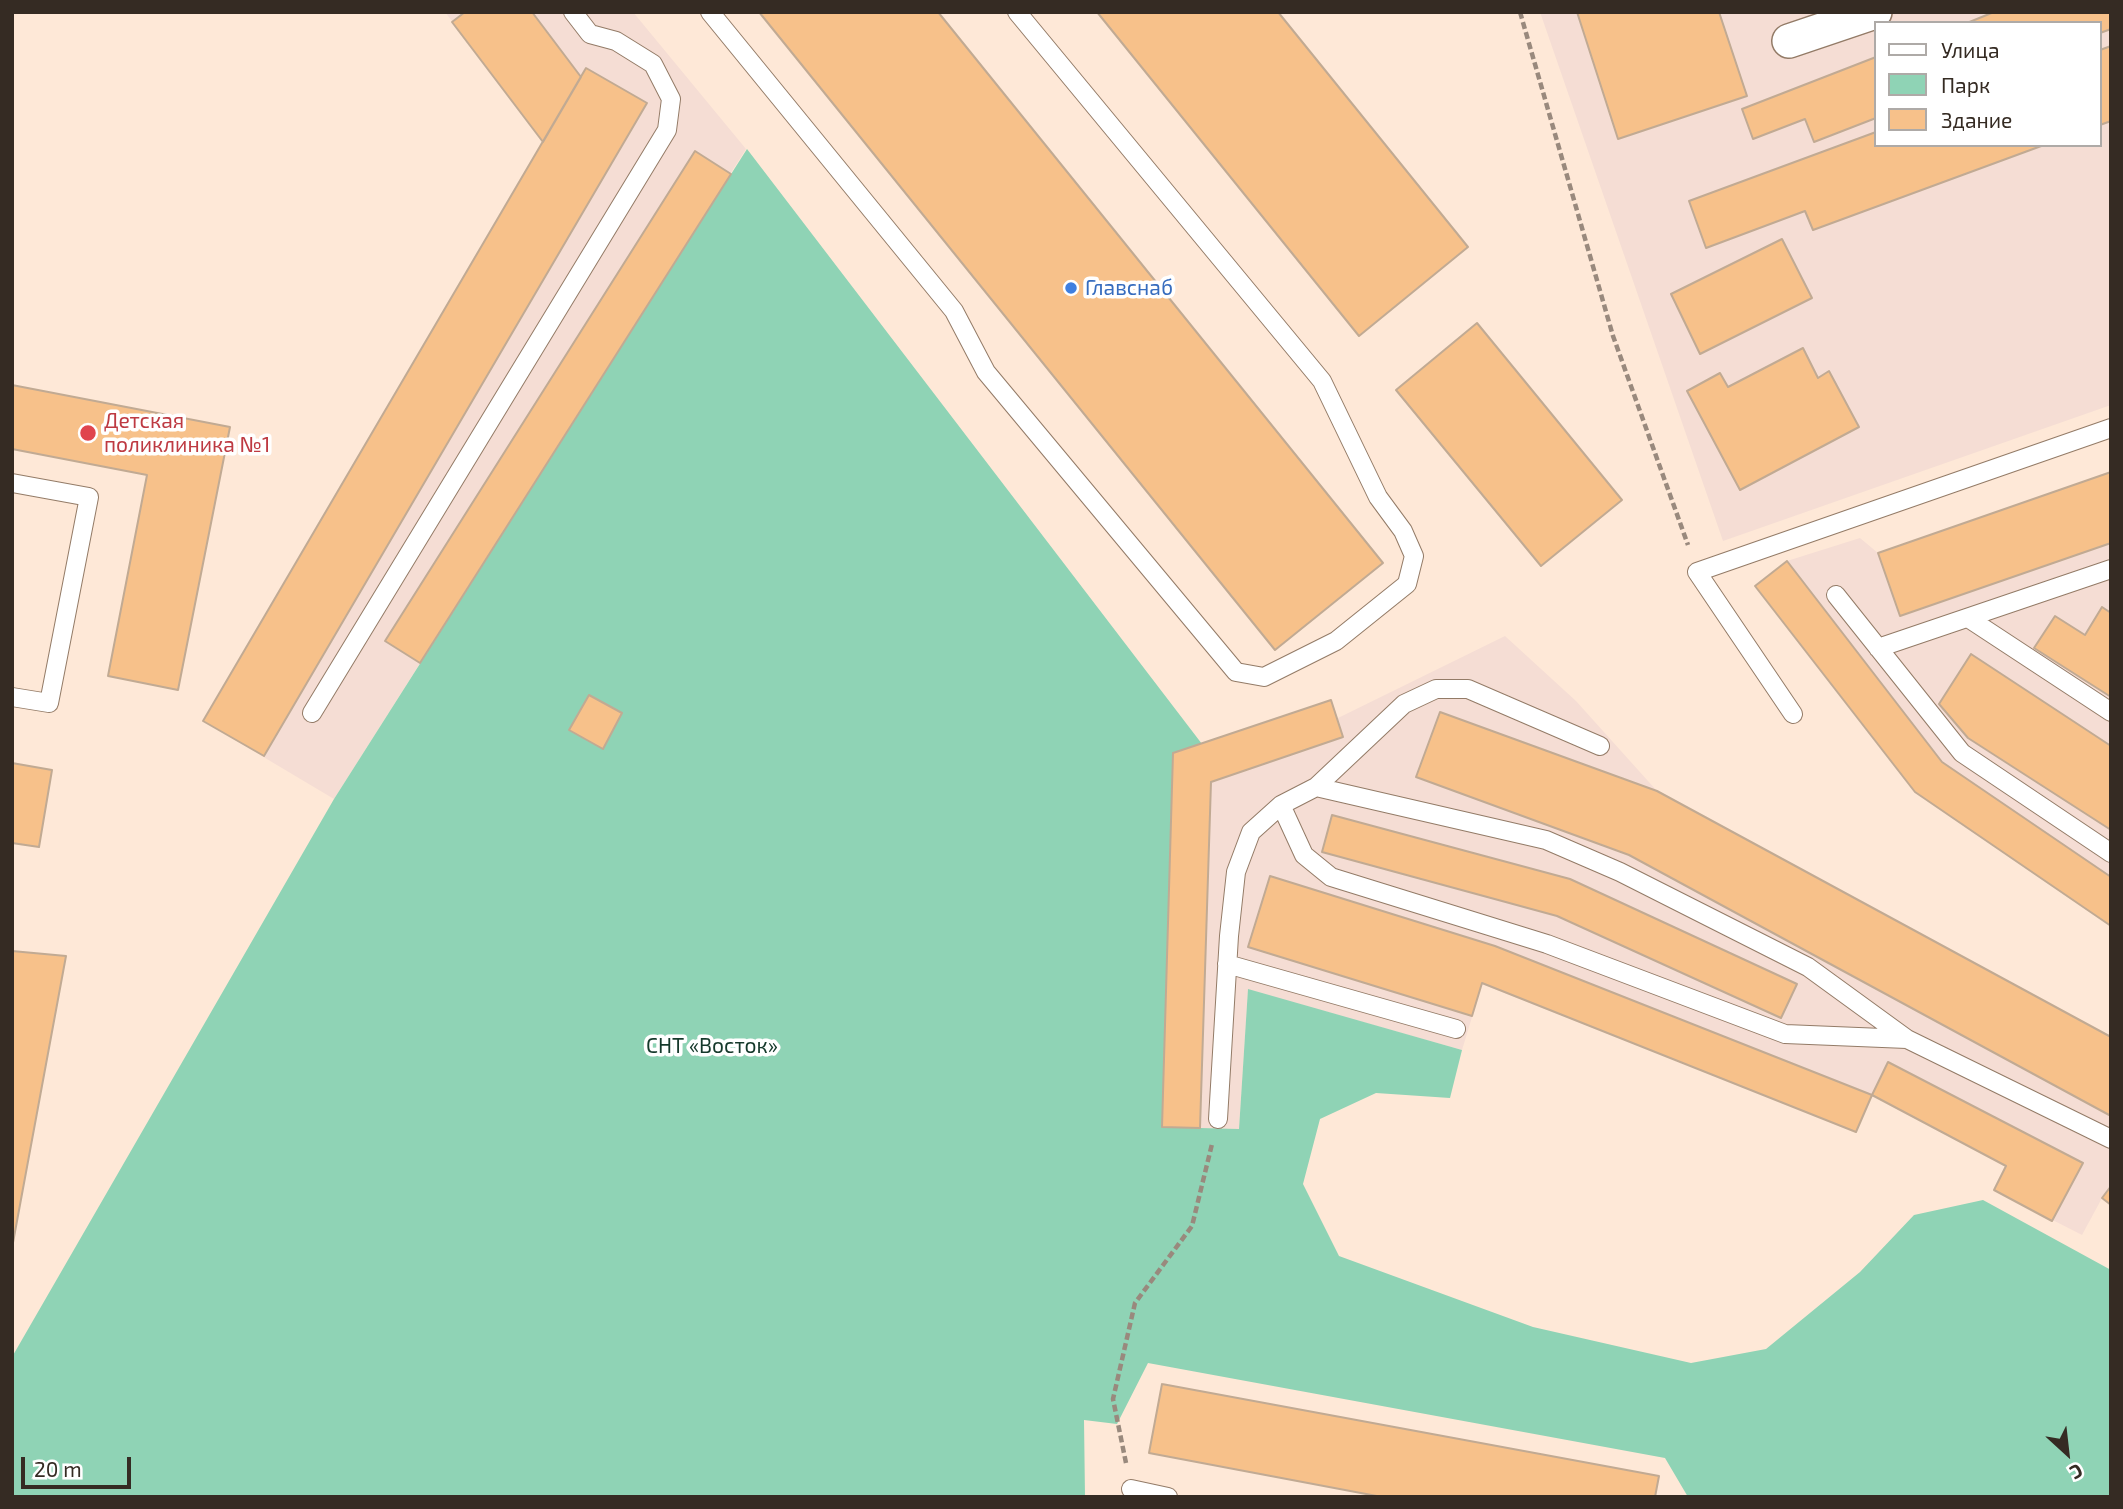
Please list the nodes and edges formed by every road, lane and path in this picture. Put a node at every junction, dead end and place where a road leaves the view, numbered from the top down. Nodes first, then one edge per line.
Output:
1 (573, 12) edge
2 (710, 12) edge
3 (1017, 12) edge
4 (1520, 12) edge
5 (1875, 12) edge
6 (1789, 41) dead end
7 (2111, 428) edge
8 (12, 484) edge
9 (1698, 572) junction
10 (2109, 572) edge
11 (1836, 596) dead end
12 (1968, 618) junction
13 (1878, 648) junction
14 (12, 697) edge
15 (2111, 712) edge
16 (313, 713) dead end
17 (1793, 714) dead end
18 (1600, 746) dead end
19 (1316, 787) junction
20 (1281, 805) junction
21 (2111, 853) edge
22 (1227, 964) junction
23 (1456, 1030) dead end
24 (1907, 1039) junction
25 (1218, 1119) joint
26 (2111, 1139) edge
27 (1131, 1489) joint
28 (1168, 1497) edge

1 - 16 lane
2 - 3 lane
4 - 9 path
5 - 6 street
7 - 9 lane
8 - 14 lane
9 - 17 lane
10 - 12 lane
11 - 13 lane
12 - 13 lane
12 - 15 lane
13 - 21 lane
18 - 19 lane
19 - 20 lane
19 - 24 lane
20 - 22 lane
20 - 24 lane
22 - 23 lane
22 - 25 lane
24 - 26 lane
25 - 27 path
27 - 28 lane

